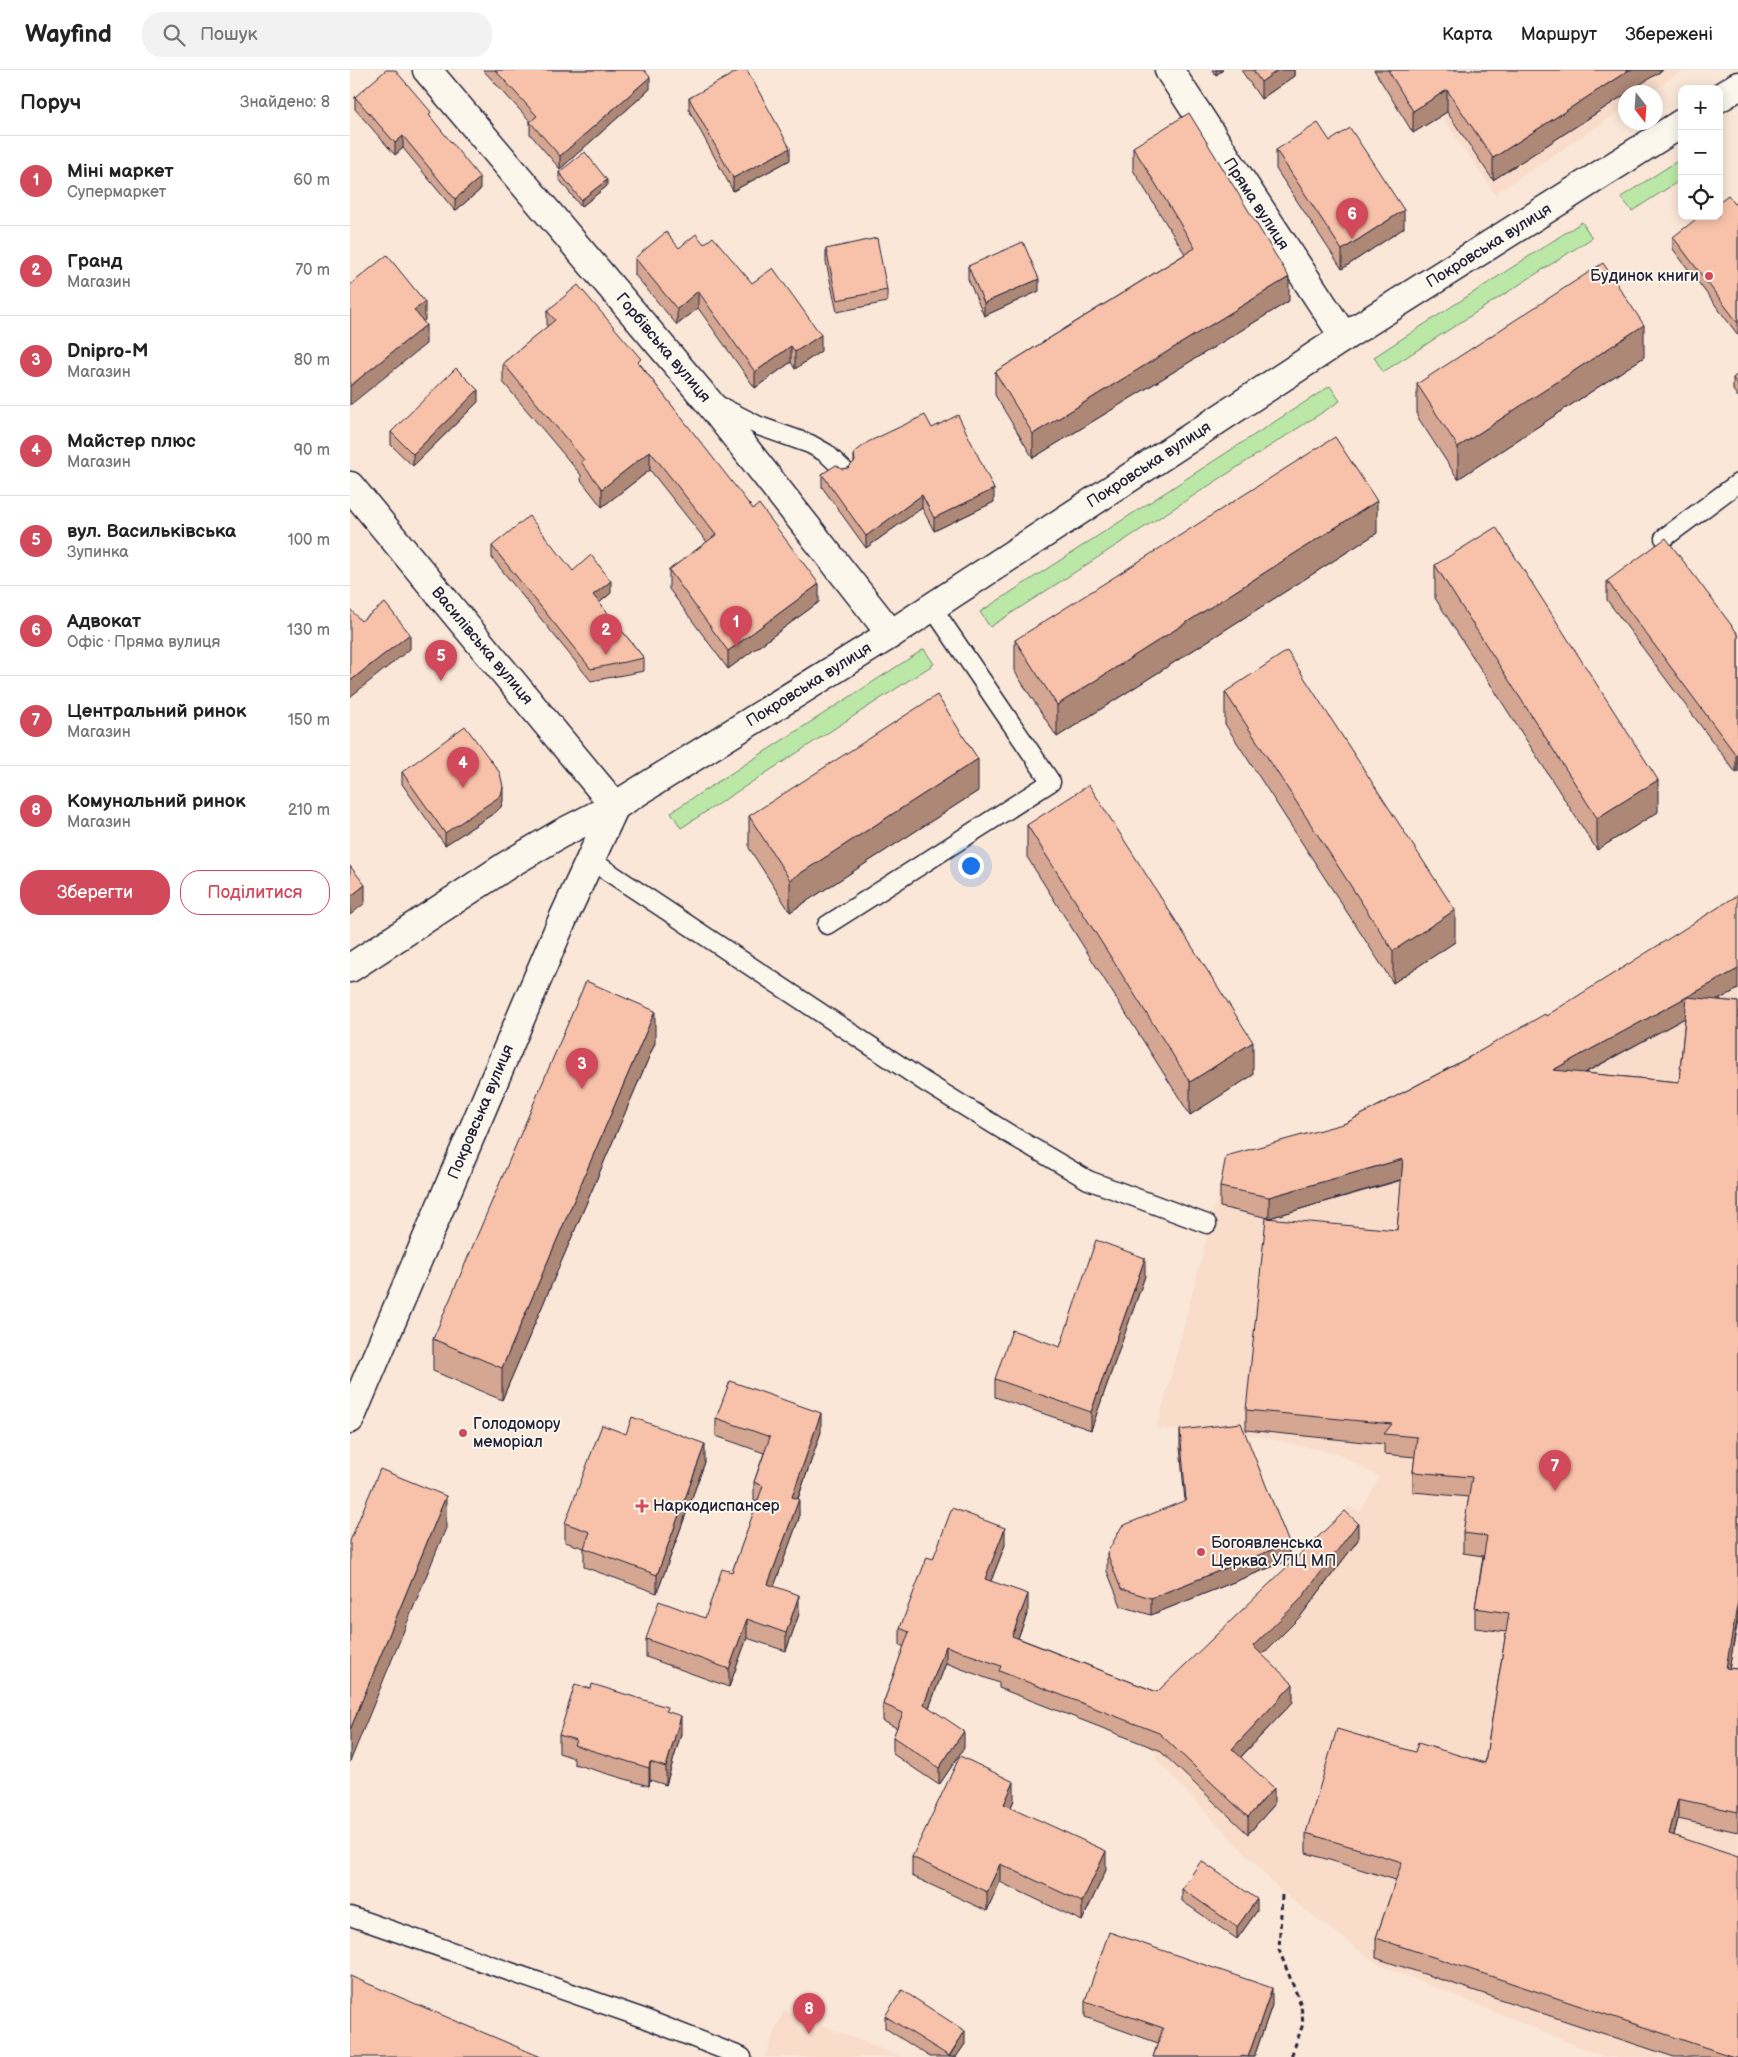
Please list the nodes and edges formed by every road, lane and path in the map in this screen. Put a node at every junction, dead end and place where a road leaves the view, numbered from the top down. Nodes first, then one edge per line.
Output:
1 (427, 70) edge
2 (1169, 70) edge
3 (1738, 86) edge
4 (1723, 95) edge
5 (1678, 125) edge
6 (1344, 337) junction
7 (707, 400) junction
8 (845, 471) edge
9 (1738, 483) edge
10 (350, 486) edge
11 (1664, 538) edge
12 (932, 607) junction
13 (891, 634) junction
14 (615, 806) junction
15 (589, 859) junction
16 (827, 925) dead end
17 (350, 968) edge
18 (1207, 1224) dead end
19 (350, 1420) edge
20 (1282, 1895) dead end
21 (350, 1916) edge
22 (742, 2057) edge
23 (1291, 2057) edge

1 - 7 street, Горбівська вулиця
2 - 6 street, Пряма вулиця
3 - 4 street
5 - 6 street, Покровська вулиця
6 - 12 street, Покровська вулиця
7 - 8 lane
7 - 13 street, Горбівська вулиця
9 - 11 lane
10 - 14 street, Василівська вулиця
12 - 13 street, Покровська вулиця
12 - 16 lane
13 - 14 street, Покровська вулиця
14 - 15 street, Покровська вулиця
14 - 17 street, Покровська вулиця
15 - 18 lane
15 - 19 street, Покровська вулиця
20 - 23 path
21 - 22 lane

